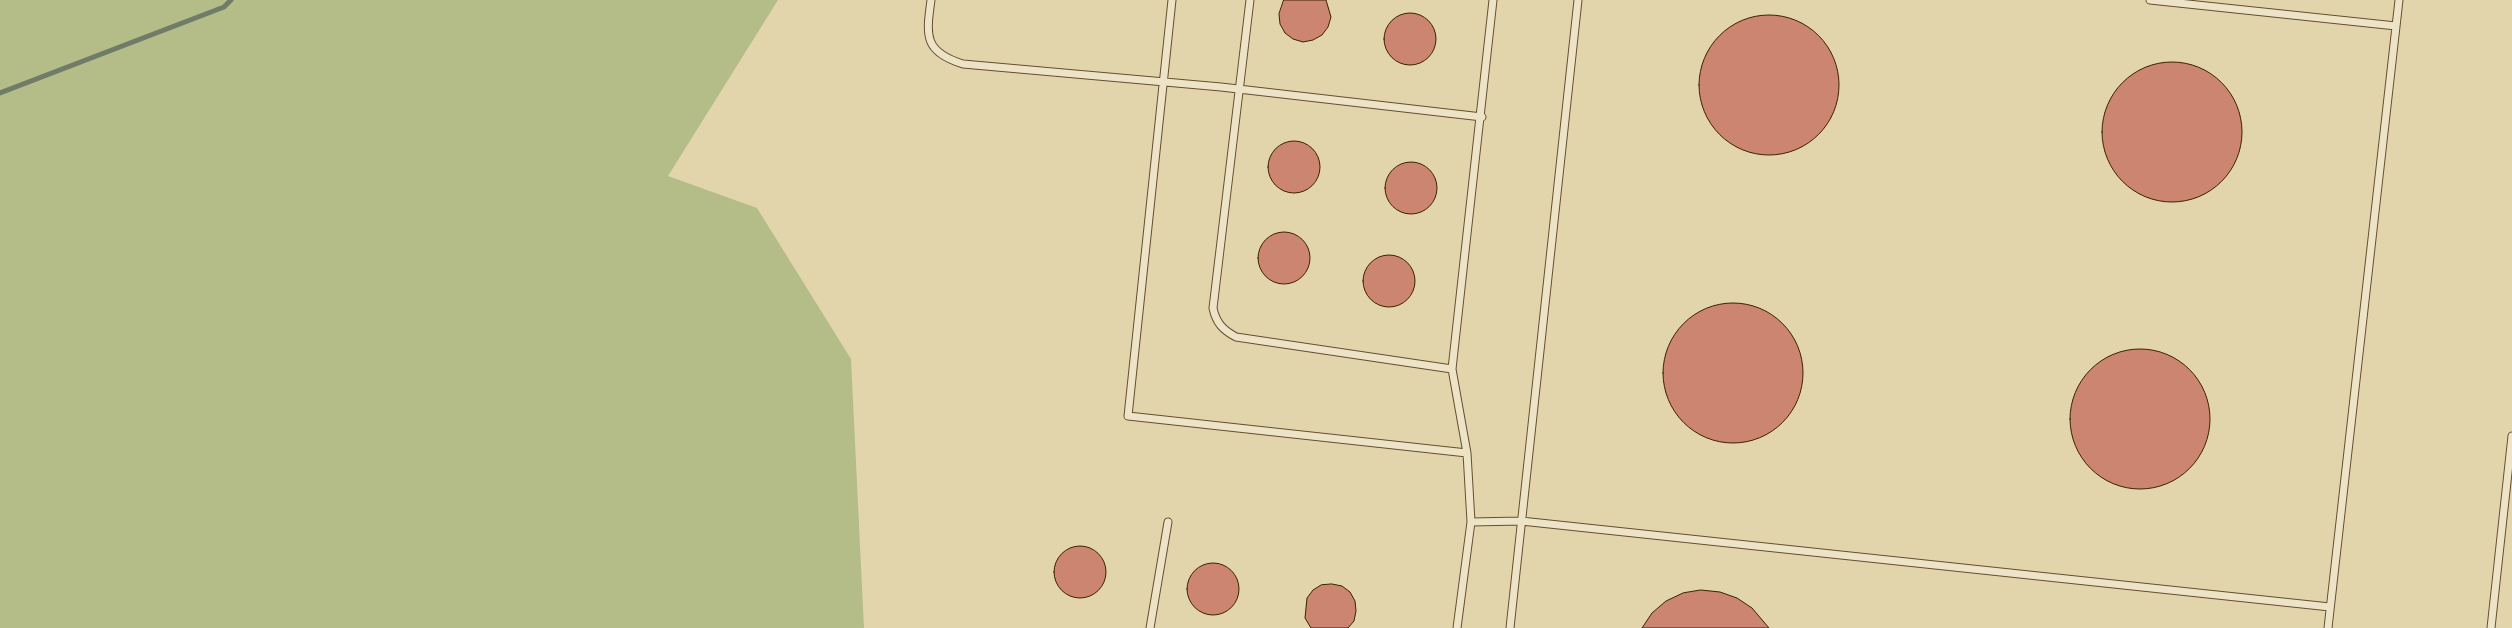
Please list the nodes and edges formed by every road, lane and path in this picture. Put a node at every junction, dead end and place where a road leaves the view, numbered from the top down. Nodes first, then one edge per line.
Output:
1 (931, 0) edge
2 (1172, 0) edge
3 (1250, 0) edge
4 (1493, 0) edge
5 (1578, 0) edge
6 (2150, 0) edge
7 (2399, 0) edge
8 (2396, 26) junction
9 (1164, 83) junction
10 (1239, 90) junction
11 (1482, 117) junction
12 (1452, 369) junction
13 (2512, 436) edge
14 (1467, 453) junction
15 (2503, 518) junction
16 (2512, 519) edge
17 (1521, 520) junction
18 (1168, 522) dead end
19 (1471, 522) junction
20 (2330, 607) junction
21 (1150, 628) edge
22 (1457, 628) edge
23 (1510, 628) edge
24 (2328, 628) edge
25 (2491, 628) edge

1 - 9 lane
2 - 9 lane
3 - 10 lane
4 - 11 lane
5 - 17 lane
6 - 8 lane
7 - 8 lane
8 - 20 lane
9 - 10 lane
9 - 14 lane
10 - 11 lane
10 - 12 lane
11 - 12 lane
12 - 14 lane
13 - 15 lane
14 - 19 lane
15 - 16 lane
15 - 25 lane
17 - 19 lane
17 - 20 lane
17 - 23 lane
18 - 21 lane
19 - 22 lane
20 - 24 lane

